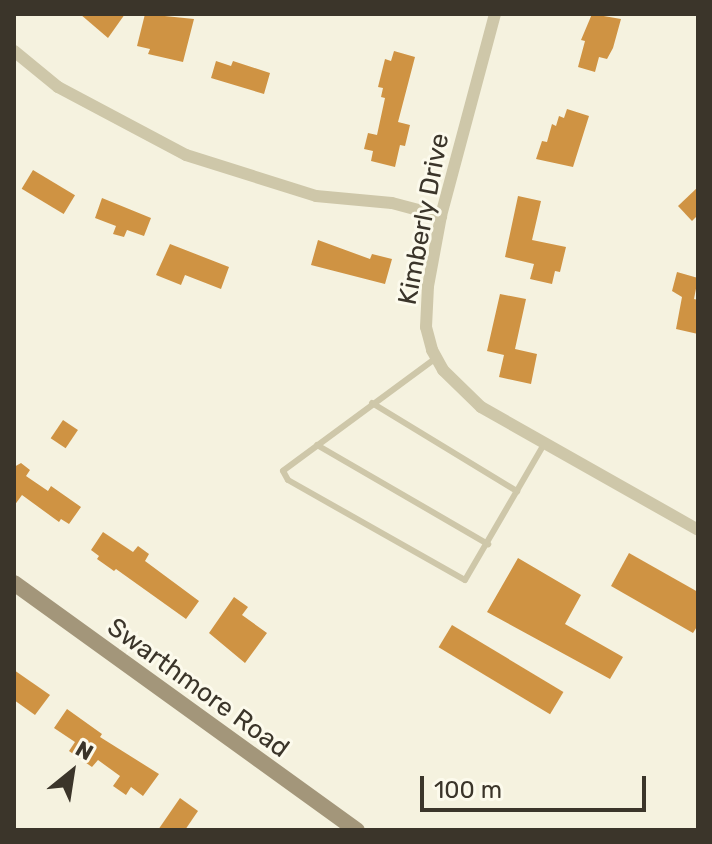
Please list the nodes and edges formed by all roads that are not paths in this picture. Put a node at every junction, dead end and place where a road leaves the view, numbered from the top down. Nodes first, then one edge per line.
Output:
1 (495, 14) edge
2 (14, 51) edge
3 (441, 216) junction
4 (436, 358) junction
5 (372, 403) junction
6 (544, 444) junction
7 (317, 445) junction
8 (517, 491) junction
9 (698, 530) edge
10 (488, 544) junction
11 (14, 583) edge
12 (357, 830) edge

1 - 3 street, Kimberly Drive
2 - 3 street
3 - 4 street, Kimberly Drive
4 - 5 lane
4 - 6 street, Kimberly Drive
5 - 7 lane
5 - 8 lane
6 - 8 lane
6 - 9 street, Kimberly Drive
7 - 10 lane
7 - 10 lane
8 - 10 lane
11 - 12 street, Swarthmore Road

